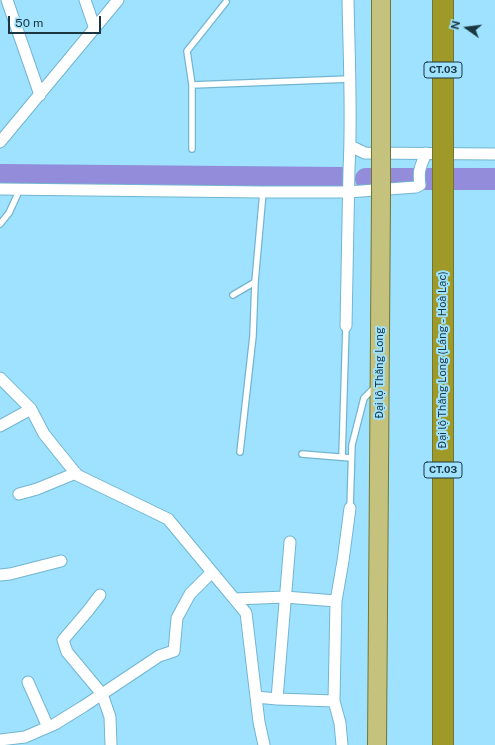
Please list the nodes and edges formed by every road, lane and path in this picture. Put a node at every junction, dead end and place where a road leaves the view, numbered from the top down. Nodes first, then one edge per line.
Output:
1 (7, 0) edge
2 (85, 0) edge
3 (118, 0) edge
4 (348, 0) edge
5 (381, 0) edge
6 (443, 0) edge
7 (226, 2) dead end
8 (94, 29) junction
9 (350, 79) junction
10 (192, 85) junction
11 (40, 95) junction
12 (0, 142) edge
13 (350, 146) junction
14 (192, 149) dead end
15 (426, 154) junction
16 (495, 154) edge
17 (0, 189) edge
18 (20, 189) junction
19 (263, 192) junction
20 (348, 192) junction
21 (0, 224) edge
22 (255, 282) junction
23 (233, 295) dead end
24 (346, 326) joint
25 (0, 378) edge
26 (380, 383) junction
27 (31, 409) junction
28 (0, 426) edge
29 (240, 452) dead end
30 (302, 454) dead end
31 (342, 457) junction
32 (351, 458) junction
33 (76, 473) junction
34 (19, 494) dead end
35 (350, 508) joint
36 (290, 542) dead end
37 (61, 560) dead end
38 (212, 572) junction
39 (0, 575) edge
40 (100, 595) dead end
41 (285, 597) junction
42 (235, 599) junction
43 (336, 601) junction
44 (28, 682) dead end
45 (102, 694) junction
46 (256, 697) junction
47 (277, 699) junction
48 (334, 701) junction
49 (48, 727) junction
50 (0, 740) edge
51 (111, 745) edge
52 (264, 745) edge
53 (342, 745) edge
54 (377, 745) edge
55 (443, 745) edge

1 - 11 street
2 - 8 street
3 - 8 street
4 - 9 street
5 - 26 main road, Đại lộ Thăng Long, bridge
6 - 55 highway, Đại lộ Thăng Long (Láng - Hoà Lạc) / CT.03, bridge
7 - 10 lane
8 - 11 street
9 - 10 lane
9 - 13 street
10 - 14 lane
11 - 12 street
13 - 15 street
13 - 20 street
15 - 16 street
15 - 20 street
17 - 18 street
18 - 19 street
18 - 21 lane
19 - 20 street
19 - 22 lane
20 - 24 street
22 - 23 lane
22 - 29 lane
24 - 31 lane
25 - 27 street
26 - 32 lane
26 - 54 main road, Đại lộ Thăng Long
27 - 28 street
27 - 33 street
30 - 31 lane
31 - 32 lane
32 - 35 lane
33 - 34 street
33 - 38 street
35 - 43 street
36 - 41 street
37 - 39 street
38 - 42 street
38 - 45 street
40 - 45 street
41 - 42 street
41 - 43 street
41 - 47 street
42 - 46 street
43 - 48 street
44 - 49 street
45 - 49 street
45 - 51 street
46 - 47 street
46 - 52 street
47 - 48 street
48 - 53 street
49 - 50 street

